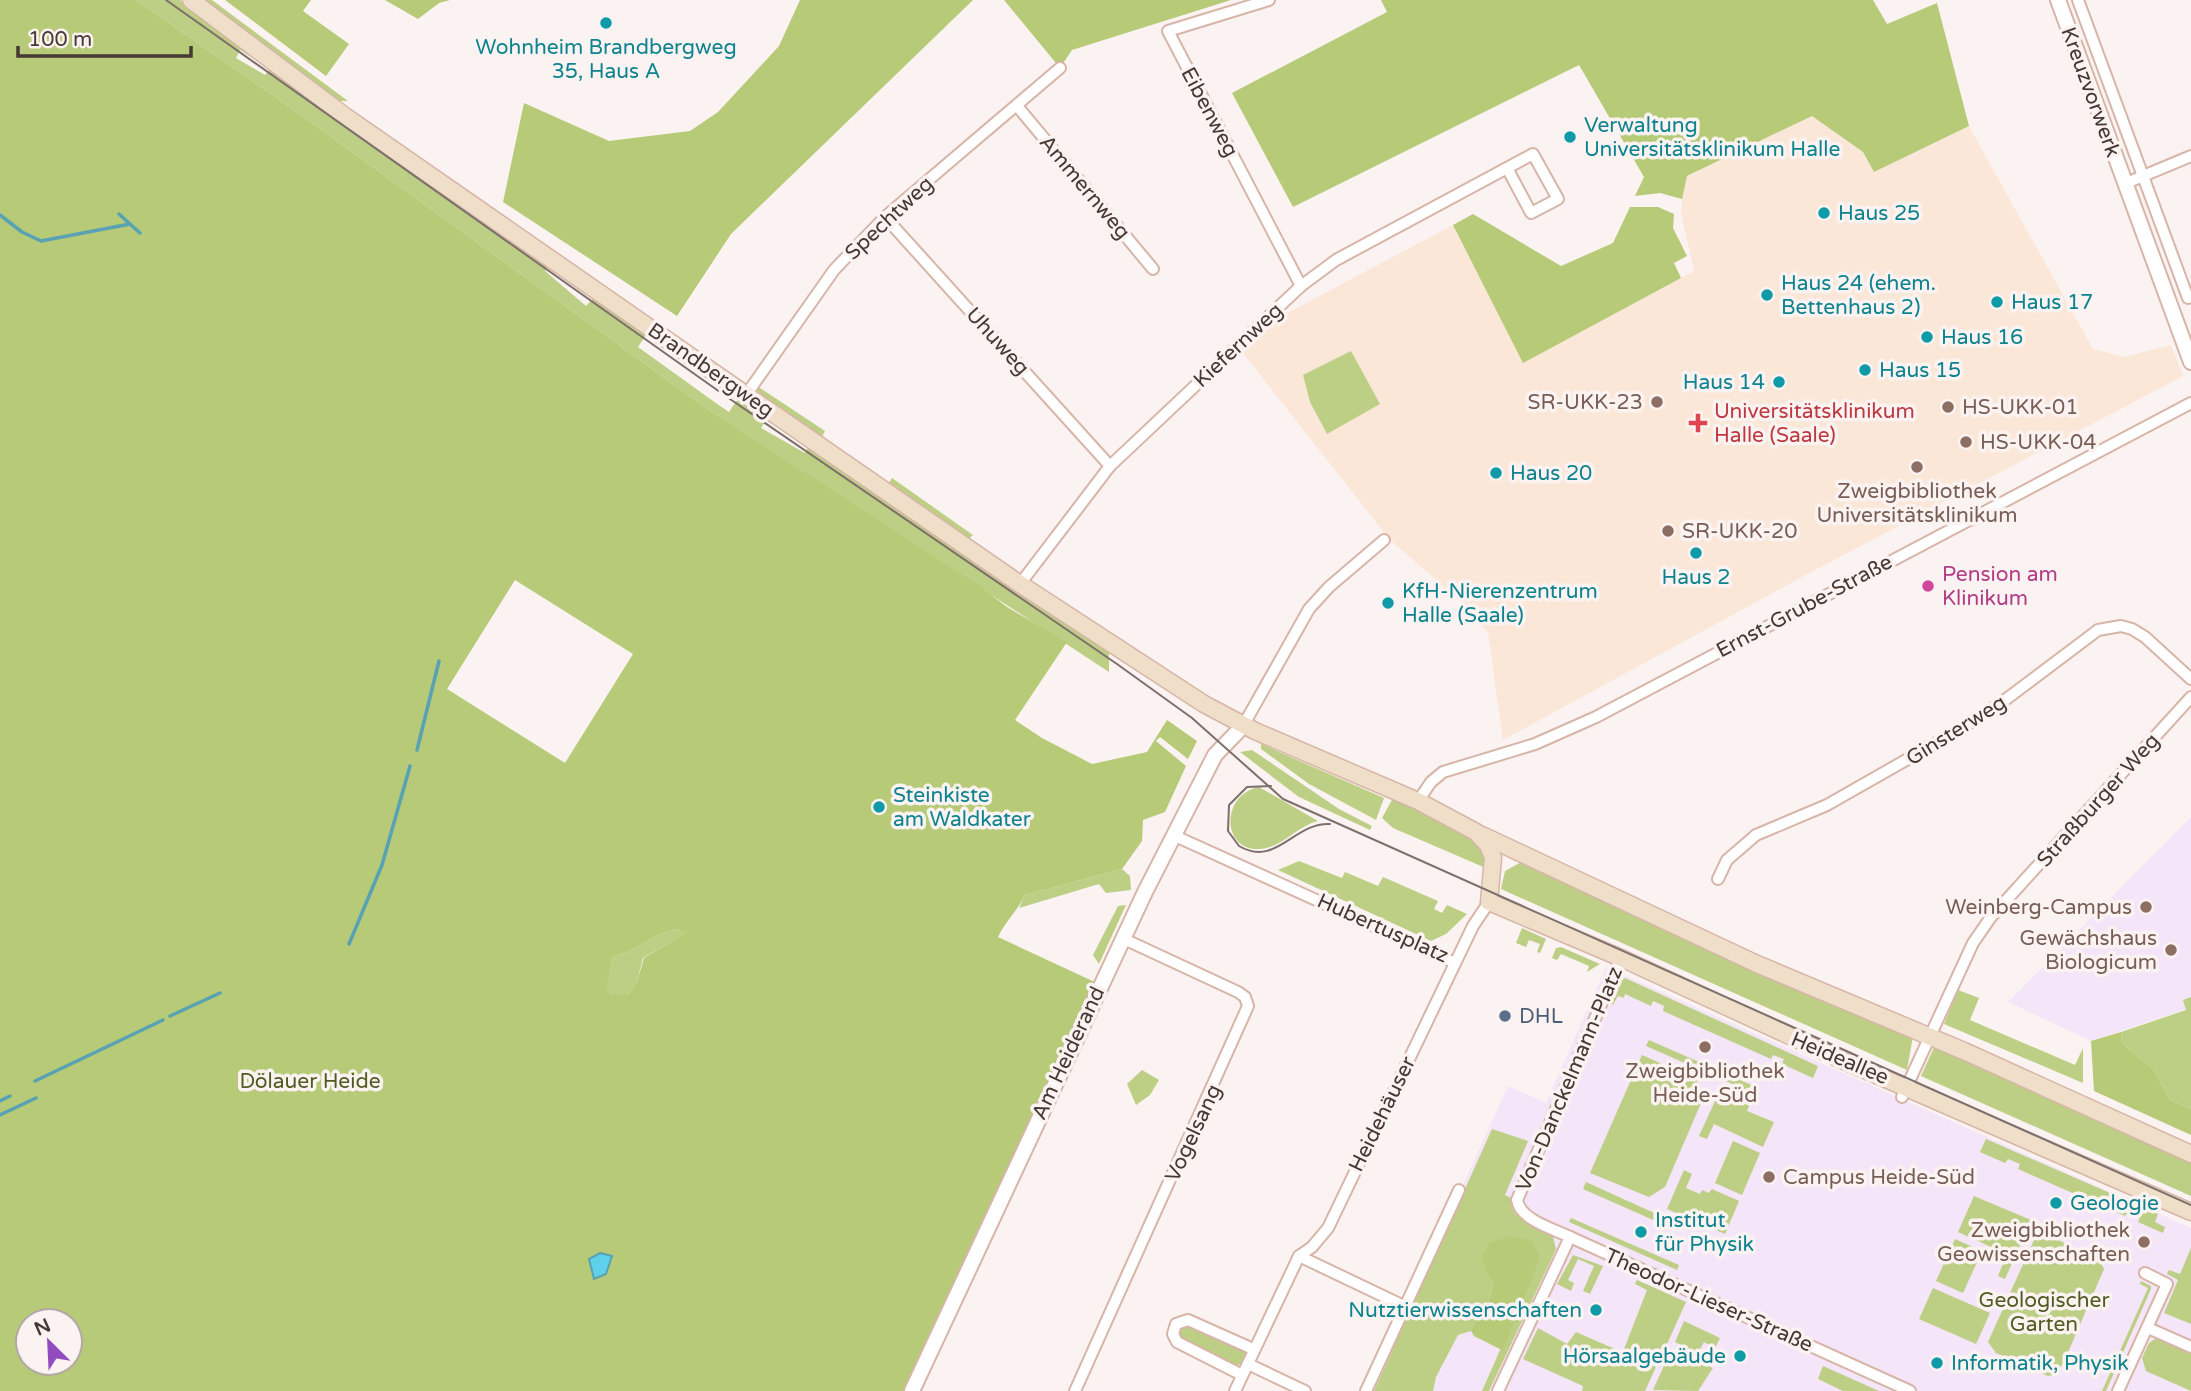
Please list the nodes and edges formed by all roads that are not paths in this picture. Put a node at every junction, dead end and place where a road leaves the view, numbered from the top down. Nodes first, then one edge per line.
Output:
1 (191, 0) edge
2 (1269, 0) edge
3 (2058, 0) edge
4 (2078, 0) edge
5 (1060, 68) dead end
6 (1017, 106) junction
7 (2191, 156) edge
8 (1507, 168) junction
9 (2141, 174) junction
10 (2124, 184) junction
11 (886, 217) junction
12 (1153, 269) dead end
13 (1301, 286) junction
14 (2190, 297) edge
15 (2172, 312) junction
16 (2191, 362) edge
17 (746, 395) junction
18 (2191, 403) edge
19 (1110, 466) junction
20 (1384, 540) dead end
21 (1020, 584) junction
22 (2191, 679) edge
23 (2191, 697) edge
24 (1243, 726) junction
25 (1418, 801) junction
26 (1476, 832) junction
27 (1175, 836) junction
28 (1525, 856) junction
29 (1493, 873) junction
30 (1718, 879) dead end
31 (1489, 902) junction
32 (1124, 939) junction
33 (1621, 958) junction
34 (1455, 963) junction
35 (1929, 1037) junction
36 (1904, 1092) junction
37 (2191, 1154) edge
38 (1459, 1190) dead end
39 (1517, 1200) joint
40 (2191, 1212) edge
41 (1570, 1237) junction
42 (1299, 1256) junction
43 (2145, 1273) dead end
44 (1406, 1307) junction
45 (2148, 1328) junction
46 (2191, 1347) edge
47 (1253, 1349) junction
48 (1248, 1364) junction
49 (1242, 1375) junction
50 (912, 1391) edge
51 (1074, 1391) edge
52 (1235, 1391) edge
53 (1305, 1391) edge
54 (1366, 1391) edge
55 (1499, 1391) edge
56 (1910, 1391) edge
57 (2118, 1391) edge

1 - 17 main road, Brandbergweg
2 - 13 street, Eibenweg
3 - 10 street, Kreuzvorwerk
4 - 9 street, Kreuzvorwerk
5 - 6 street, Spechtweg
6 - 11 street, Spechtweg
6 - 12 street, Ammernweg
7 - 9 street, Kreuzvorwerk
8 - 8 street, Kiefernweg
8 - 13 street, Kiefernweg
9 - 10 street, Kreuzvorwerk
9 - 14 street
10 - 15 street, Kreuzvorwerk
11 - 17 street, Spechtweg
11 - 19 street, Uhuweg
13 - 19 street, Kiefernweg
14 - 15 street
15 - 16 street, Kreuzvorwerk
17 - 21 main road, Brandbergweg
18 - 25 street, Ernst-Grube-Straße
19 - 21 street, Kiefernweg
20 - 24 street
21 - 24 main road, Brandbergweg
22 - 30 street, Ginsterweg
23 - 35 street, Straßburger Weg
24 - 25 main road
24 - 27 street, Am Heiderand
25 - 26 main road
26 - 28 main road
26 - 29 main road, Hubertusplatz
27 - 32 street, Am Heiderand
27 - 34 street, Hubertusplatz
28 - 29 main road
28 - 35 main road
29 - 31 main road, Hubertusplatz
31 - 33 main road, Heideallee
31 - 34 street, Hubertusplatz
32 - 50 street, Am Heiderand
32 - 51 street, Vogelsang
33 - 36 main road, Heideallee
33 - 39 street, Von-Danckelmann-Platz
34 - 42 street, Heidehäuser
35 - 36 street, Straßburger Weg
35 - 37 main road
36 - 40 main road, Heideallee
38 - 44 street
39 - 41 street, Theodor-Lieser-Straße
41 - 55 street
41 - 56 street, Theodor-Lieser-Straße
42 - 44 street
42 - 47 street, Heidehäuser
43 - 45 street
44 - 54 street
45 - 46 street
45 - 57 street
47 - 48 street, Heidehäuser
47 - 49 street
48 - 49 street, Heidehäuser
48 - 53 street
49 - 52 street, Heidehäuser

